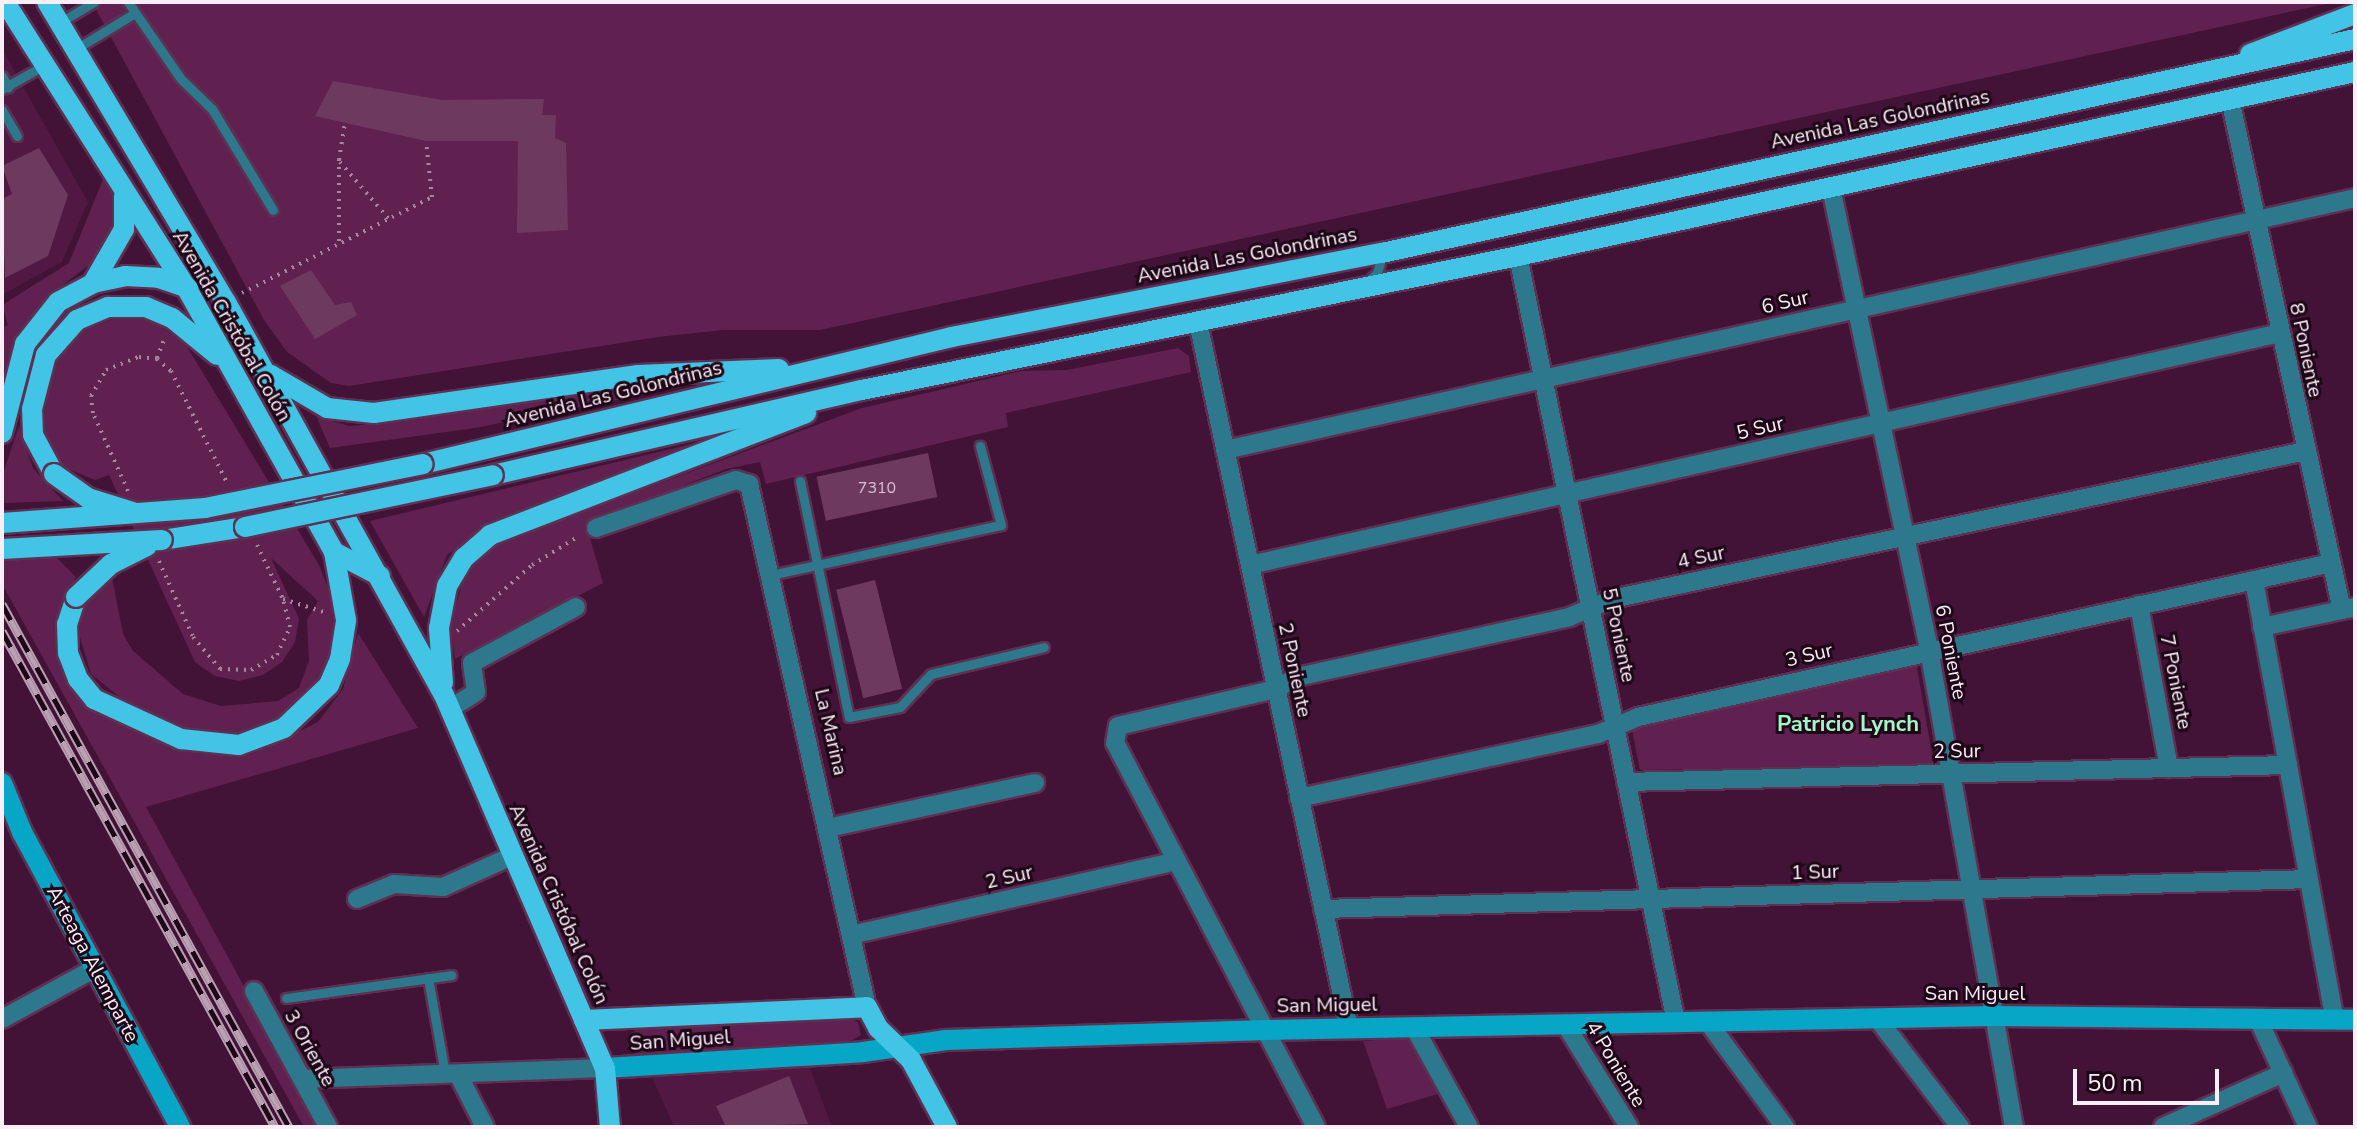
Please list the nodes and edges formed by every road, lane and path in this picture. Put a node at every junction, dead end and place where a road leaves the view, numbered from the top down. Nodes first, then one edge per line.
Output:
1 (5, 2) edge
2 (47, 2) edge
3 (94, 2) edge
4 (128, 2) edge
5 (135, 13) junction
6 (2355, 14) edge
7 (59, 23) junction
8 (2355, 39) edge
9 (74, 50) junction
10 (41, 67) junction
11 (2222, 68) junction
12 (2355, 72) edge
13 (2, 76) edge
14 (5, 88) edge
15 (2230, 99) junction
16 (2, 110) edge
17 (345, 123) dead end
18 (17, 136) dead end
19 (426, 141) dead end
20 (339, 160) junction
21 (1831, 188) junction
22 (123, 194) junction
23 (2355, 198) edge
24 (273, 210) dead end
25 (388, 218) junction
26 (1543, 219) junction
27 (2256, 221) junction
28 (339, 241) junction
29 (1382, 253) junction
30 (1518, 256) junction
31 (93, 283) junction
32 (186, 287) junction
33 (1358, 290) junction
34 (226, 302) junction
35 (1858, 309) junction
36 (1198, 322) junction
37 (237, 324) junction
38 (2280, 333) junction
39 (262, 368) junction
40 (231, 369) junction
41 (815, 369) junction
42 (1544, 379) junction
43 (862, 390) junction
44 (1882, 423) junction
45 (2, 433) edge
46 (980, 446) dead end
47 (1225, 450) junction
48 (2306, 451) junction
49 (800, 481) dead end
50 (1567, 494) junction
51 (149, 515) junction
52 (2, 523) edge
53 (596, 528) joint
54 (1905, 536) junction
55 (162, 540) junction
56 (2, 549) edge
57 (334, 552) junction
58 (2331, 563) junction
59 (817, 565) junction
60 (1250, 565) junction
61 (771, 575) junction
62 (380, 576) junction
63 (2254, 580) junction
64 (2139, 605) junction
65 (576, 607) dead end
66 (1591, 608) junction
67 (2348, 608) edge
68 (2262, 627) junction
69 (439, 628) junction
70 (1044, 647) dead end
71 (1929, 650) junction
72 (1276, 689) junction
73 (447, 702) junction
74 (1615, 727) junction
75 (2288, 765) junction
76 (2169, 768) junction
77 (1951, 773) junction
78 (1626, 782) junction
79 (1035, 783) dead end
80 (4, 791) edge
81 (1299, 798) junction
82 (828, 828) junction
83 (512, 856) junction
84 (1176, 861) junction
85 (2309, 879) junction
86 (1974, 889) junction
87 (357, 899) dead end
88 (1651, 900) junction
89 (1323, 909) junction
90 (851, 935) junction
91 (95, 968) junction
92 (451, 975) dead end
93 (428, 978) junction
94 (254, 991) dead end
95 (286, 998) dead end
96 (867, 1007) junction
97 (1994, 1016) junction
98 (1877, 1018) junction
99 (2, 1019) edge
100 (2258, 1019) junction
101 (584, 1020) junction
102 (2345, 1020) edge
103 (1707, 1021) junction
104 (1676, 1022) junction
105 (1565, 1024) junction
106 (1414, 1027) junction
107 (1349, 1028) junction
108 (1265, 1030) junction
109 (897, 1044) junction
110 (605, 1068) junction
111 (2283, 1073) junction
112 (452, 1074) junction
113 (302, 1079) junction
114 (180, 1127) edge
115 (328, 1127) edge
116 (485, 1127) edge
117 (610, 1127) edge
118 (947, 1127) edge
119 (1316, 1127) edge
120 (1469, 1127) edge
121 (1629, 1127) edge
122 (1785, 1127) edge
123 (1960, 1127) edge
124 (2014, 1127) edge
125 (2163, 1127) edge
126 (2308, 1127) edge

1 - 10 main road, Avenida Cristóbal Colón
2 - 7 main road, Avenida Cristóbal Colón
3 - 7 lane
4 - 5 lane
5 - 9 lane
5 - 24 lane
6 - 11 main road
7 - 9 main road, Avenida Cristóbal Colón
8 - 11 main road, Avenida Las Golondrinas
9 - 34 main road, Avenida Cristóbal Colón
10 - 14 lane
10 - 22 main road, Avenida Cristóbal Colón
11 - 26 main road, Avenida Las Golondrinas
12 - 15 main road
13 - 14 lane
15 - 21 main road
15 - 27 street, 8 Poniente
16 - 18 lane
17 - 20 path
19 - 25 path
20 - 25 path
20 - 28 path
21 - 30 main road
21 - 35 street, 6 Poniente
22 - 31 main road
22 - 32 main road, Avenida Cristóbal Colón
23 - 27 street, 6 Sur
25 - 28 path
26 - 29 main road, Avenida Las Golondrinas
26 - 30 main road
27 - 35 street, 6 Sur
27 - 38 street, 8 Poniente
28 - 34 path
29 - 33 lane
29 - 41 main road, Avenida Las Golondrinas
30 - 33 main road
30 - 42 street, 5 Poniente
31 - 32 main road
31 - 45 main road
32 - 37 main road
32 - 40 main road, Avenida Cristóbal Colón
33 - 36 main road
34 - 37 main road, Avenida Cristóbal Colón
35 - 42 street, 6 Sur
35 - 44 street, 6 Poniente
36 - 43 main road
36 - 47 street, 2 Poniente
37 - 39 main road, Avenida Cristóbal Colón
38 - 44 street, 5 Sur
38 - 48 street, 8 Poniente
39 - 41 main road
39 - 62 main road, Avenida Cristóbal Colón
40 - 51 main road, bridge
40 - 57 main road, Avenida Cristóbal Colón
41 - 51 main road, Avenida Las Golondrinas, bridge
42 - 47 street, 6 Sur
42 - 50 street, 5 Poniente
43 - 55 main road, bridge
43 - 69 main road
44 - 50 street, 5 Sur
44 - 54 street, 6 Poniente
46 - 59 lane
47 - 60 street, 2 Poniente
48 - 54 street, 4 Sur
48 - 58 street, 8 Poniente
49 - 59 lane
50 - 60 street, 5 Sur
50 - 66 street, 5 Poniente
51 - 52 main road, Avenida Las Golondrinas, bridge
53 - 61 street, La Marina
53 - 69 path
54 - 66 street, 4 Sur
54 - 71 street, 6 Poniente
55 - 56 main road, bridge
55 - 57 main road, bridge
57 - 62 main road
58 - 63 street, 3 Sur
58 - 67 street, 8 Poniente
59 - 61 lane
59 - 70 lane
60 - 72 street, 2 Poniente
61 - 82 street, La Marina
62 - 73 main road, Avenida Cristóbal Colón
63 - 64 street, 3 Sur
63 - 68 street
64 - 71 street, 3 Sur
64 - 76 street, 7 Poniente
65 - 73 street
66 - 72 street, 4 Sur
66 - 74 street, 5 Poniente
67 - 68 street
68 - 75 street
69 - 73 main road
71 - 74 street, 3 Sur
71 - 77 street, 6 Poniente
72 - 81 street, 2 Poniente
72 - 84 street, 4 Sur
73 - 83 main road, Avenida Cristóbal Colón
74 - 78 street, 5 Poniente
74 - 81 street, 3 Sur
75 - 76 street, 2 Sur
75 - 85 street
76 - 77 street, 2 Sur
77 - 78 street, 2 Sur
77 - 86 street, 6 Poniente
78 - 88 street, 5 Poniente
79 - 82 street
80 - 91 street, Arteaga Alemparte
81 - 89 street, 2 Poniente
82 - 90 street, La Marina
83 - 87 street
83 - 101 main road, Avenida Cristóbal Colón
84 - 90 street, 2 Sur
84 - 108 street
85 - 86 street, 1 Sur
85 - 102 street
86 - 88 street, 1 Sur
86 - 97 street, 6 Poniente
88 - 89 street, 1 Sur
88 - 104 street, 5 Poniente
89 - 107 street, 2 Poniente
90 - 96 street, La Marina
91 - 99 street
91 - 114 street, Arteaga Alemparte
92 - 93 lane
93 - 95 lane
93 - 112 lane
94 - 113 street, 3 Oriente
96 - 101 main road, San Miguel
96 - 109 main road, La Marina
97 - 98 street, San Miguel
97 - 100 street, San Miguel
97 - 124 street, 6 Poniente
98 - 103 street, San Miguel
98 - 123 street
100 - 102 street, San Miguel
100 - 111 street
101 - 110 main road, Avenida Cristóbal Colón
103 - 104 street, San Miguel
103 - 122 street
104 - 105 street, San Miguel
105 - 106 street, San Miguel
105 - 121 street, 4 Poniente
106 - 107 street, San Miguel
106 - 120 street
107 - 108 street, San Miguel
108 - 109 street, San Miguel
108 - 119 street
109 - 110 street, San Miguel
109 - 118 main road, La Marina
110 - 112 street, San Miguel
110 - 117 main road, Avenida Cristóbal Colón
111 - 125 street
111 - 126 street
112 - 113 street, San Miguel
112 - 116 street
113 - 115 street, 3 Oriente

